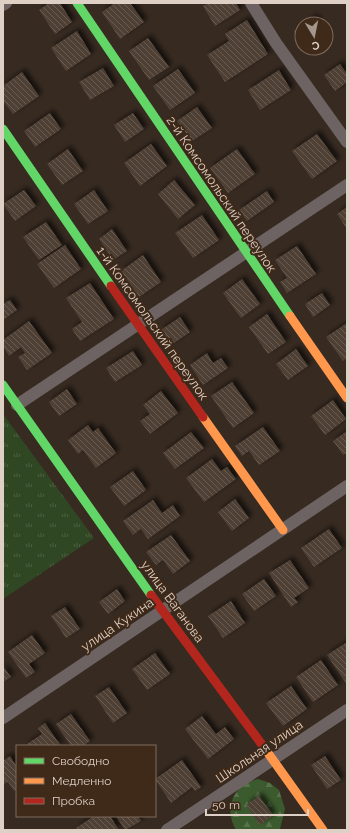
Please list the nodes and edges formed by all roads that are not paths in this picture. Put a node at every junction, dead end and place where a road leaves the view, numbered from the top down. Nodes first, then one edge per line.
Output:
1 (6, 3) edge
2 (77, 3) edge
3 (251, 3) edge
4 (3, 5) edge
5 (3, 130) edge
6 (347, 142) edge
7 (347, 185) edge
8 (245, 252) junction
9 (137, 324) junction
10 (3, 385) edge
11 (347, 398) edge
12 (17, 405) junction
13 (347, 486) edge
14 (283, 530) junction
15 (162, 610) junction
16 (347, 710) edge
17 (3, 718) edge
18 (273, 759) junction
19 (167, 830) edge
20 (323, 830) edge

1 - 4 street
2 - 8 street, 2-й Комсомольский переулок
3 - 6 street
5 - 9 street, 1-й Комсомольский переулок
7 - 8 street
8 - 9 street
8 - 11 street, 2-й Комсомольский переулок
9 - 12 street
9 - 14 street, 1-й Комсомольский переулок
10 - 12 street, улица Ваганова
12 - 15 street, улица Ваганова
13 - 14 street, улица Кукина
14 - 15 street, улица Кукина
15 - 17 street, улица Кукина
15 - 18 street, улица Ваганова
16 - 18 street, Школьная улица
18 - 19 street, Школьная улица
18 - 20 street, улица Ваганова

